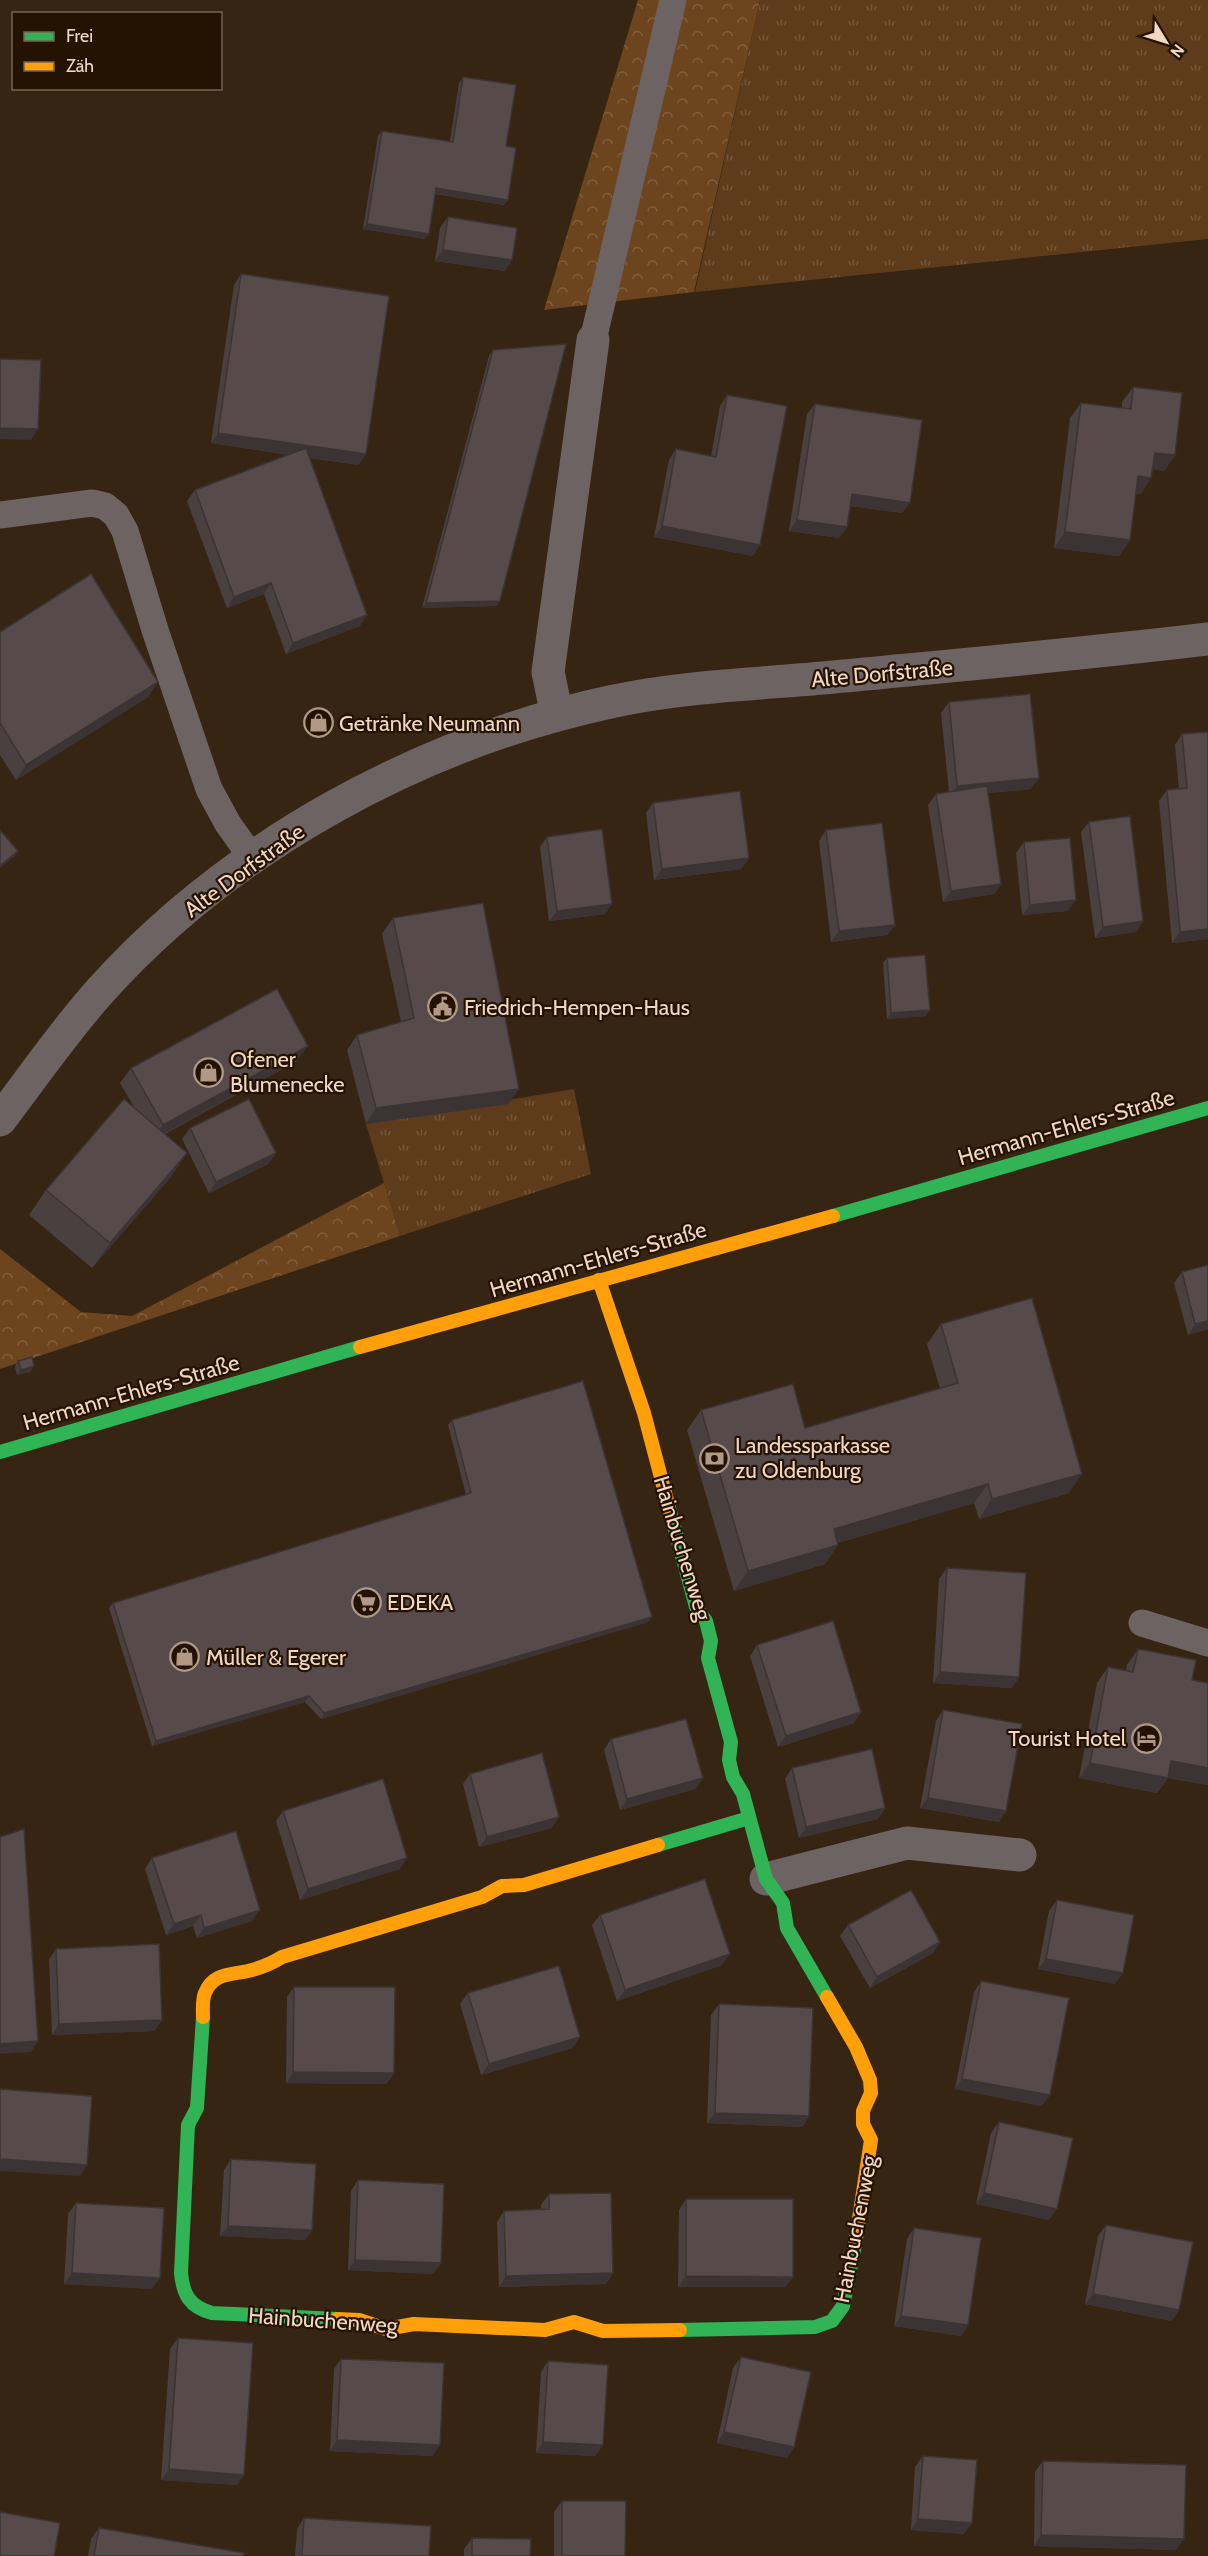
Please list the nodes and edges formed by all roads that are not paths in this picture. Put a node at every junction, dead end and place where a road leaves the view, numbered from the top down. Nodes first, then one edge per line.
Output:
1 (673, 0) edge
2 (592, 340) joint
3 (0, 515) edge
4 (1208, 639) edge
5 (557, 715) junction
6 (253, 859) junction
7 (1208, 1108) edge
8 (0, 1120) edge
9 (598, 1280) junction
10 (0, 1452) edge
11 (1143, 1623) dead end
12 (1208, 1643) edge
13 (749, 1818) junction
14 (1020, 1855) dead end
15 (766, 1879) junction

1 - 2 lane
2 - 5 street
3 - 6 lane
4 - 5 street, Alte Dorfstraße
5 - 6 street, Alte Dorfstraße
6 - 8 street, Alte Dorfstraße
7 - 9 street, Hermann-Ehlers-Straße
9 - 10 street, Hermann-Ehlers-Straße
9 - 13 street, Hainbuchenweg
11 - 12 lane
13 - 15 street, Hainbuchenweg
13 - 15 street, Hainbuchenweg
14 - 15 street

